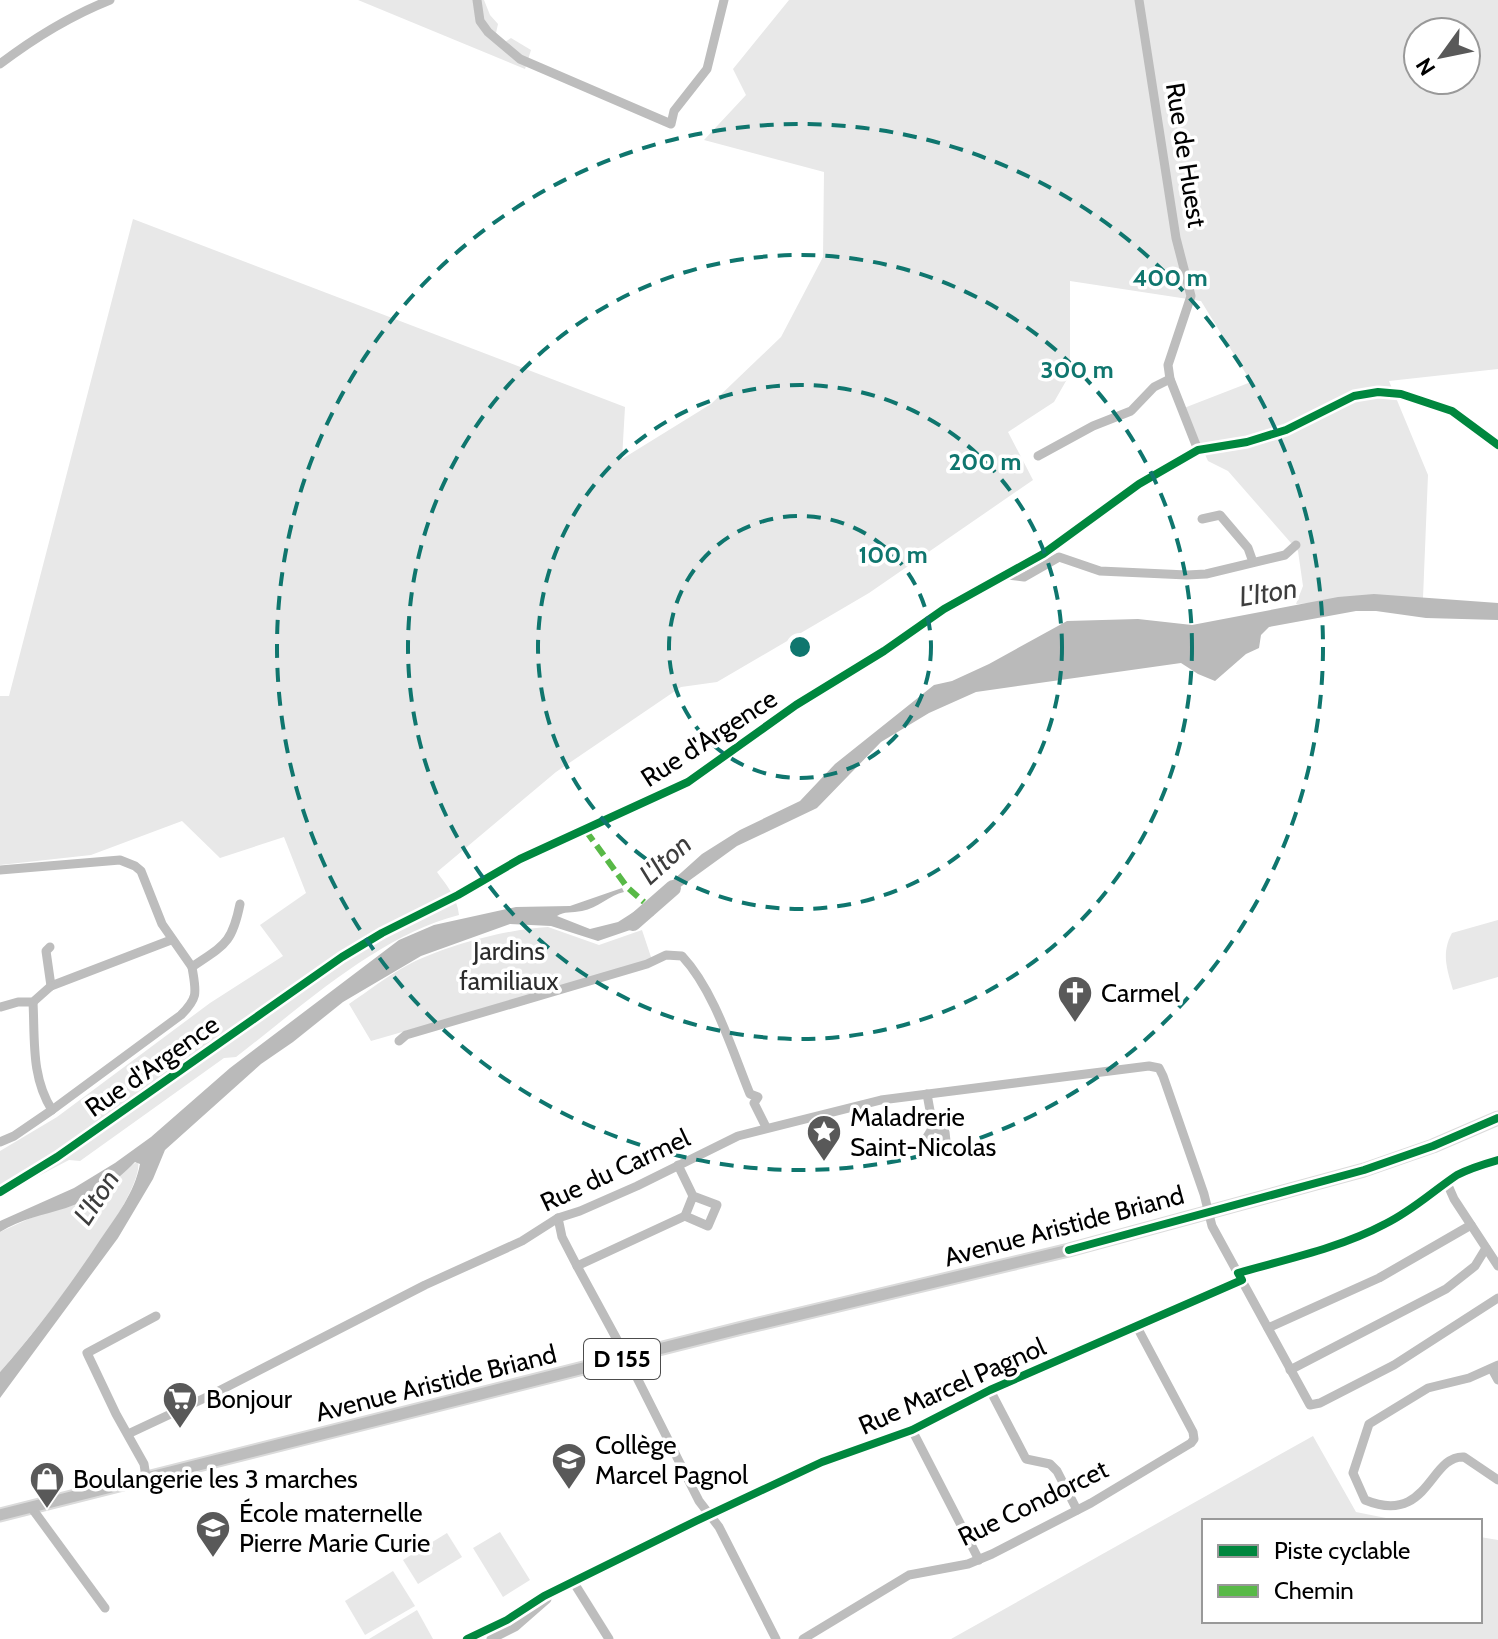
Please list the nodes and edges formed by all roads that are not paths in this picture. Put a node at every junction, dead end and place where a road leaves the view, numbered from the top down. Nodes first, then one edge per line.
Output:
1 (110, 0) edge
2 (477, 0) edge
3 (724, 0) edge
4 (1139, 0) edge
5 (0, 64) edge
6 (1170, 379) junction
7 (1498, 445) edge
8 (1198, 450) junction
9 (1038, 456) dead end
10 (1202, 519) dead end
11 (1296, 545) dead end
12 (1253, 562) junction
13 (1008, 575) junction
14 (0, 870) edge
15 (240, 904) dead end
16 (171, 940) junction
17 (50, 947) dead end
18 (192, 967) junction
19 (51, 986) junction
20 (33, 1002) junction
21 (1, 1007) edge
22 (399, 1041) dead end
23 (927, 1094) junction
24 (52, 1110) junction
25 (1498, 1118) edge
26 (766, 1127) junction
27 (933, 1127) dead end
28 (0, 1142) edge
29 (1498, 1160) edge
30 (678, 1165) junction
31 (1447, 1183) junction
32 (0, 1192) edge
33 (693, 1196) junction
34 (1208, 1211) junction
35 (685, 1216) junction
36 (558, 1218) junction
37 (1471, 1225) junction
38 (1486, 1248) junction
39 (577, 1266) junction
40 (1498, 1266) edge
41 (1240, 1277) junction
42 (1498, 1298) edge
43 (156, 1316) dead end
44 (1137, 1327) junction
45 (1268, 1328) junction
46 (627, 1358) junction
47 (1495, 1367) edge
48 (1290, 1370) junction
49 (1498, 1380) edge
50 (990, 1390) junction
51 (912, 1430) junction
52 (128, 1434) junction
53 (146, 1477) junction
54 (1498, 1480) edge
55 (31, 1507) junction
56 (1077, 1510) junction
57 (0, 1515) edge
58 (712, 1515) junction
59 (979, 1560) junction
60 (574, 1583) junction
61 (560, 1590) junction
62 (105, 1608) dead end
63 (467, 1639) edge
64 (491, 1639) edge
65 (609, 1639) edge
66 (776, 1639) edge
67 (803, 1639) edge

1 - 5 street
2 - 3 street
4 - 6 street, Rue de Huest
6 - 8 street, Rue de Huest
6 - 9 street
7 - 8 street, Rue d'Argence
8 - 13 street, Rue d'Argence
10 - 12 street
11 - 12 street
12 - 13 street
13 - 32 street, Rue d'Argence
14 - 16 street
15 - 18 street
16 - 18 street
16 - 19 street
17 - 19 street
18 - 24 street
19 - 20 street
20 - 21 street
20 - 24 street
22 - 26 street
23 - 26 street, Rue du Carmel
23 - 27 street
23 - 34 street, Rue du Carmel
24 - 28 street
25 - 34 main road, D 155
26 - 30 street, Rue du Carmel
29 - 31 street, Rue Marcel Pagnol
30 - 33 street
30 - 36 street, Rue du Carmel
31 - 37 street
31 - 41 street, Rue Marcel Pagnol
33 - 35 street
33 - 35 street
34 - 41 street
34 - 46 main road, Avenue Aristide Briand / D 155
35 - 39 street
36 - 39 street
36 - 52 street, Rue du Carmel
37 - 38 street
37 - 45 street
38 - 40 street
38 - 48 street
39 - 46 street
41 - 44 street, Rue Marcel Pagnol
41 - 45 street
42 - 48 street
43 - 52 street
44 - 50 street, Rue Marcel Pagnol
44 - 56 street, Rue Condorcet
45 - 48 street
46 - 53 main road, Avenue Aristide Briand / D 155
46 - 58 street
47 - 49 street
47 - 54 street
50 - 51 street, Rue Marcel Pagnol
50 - 56 street
51 - 58 street, Rue Marcel Pagnol
51 - 59 street
52 - 53 street
53 - 55 main road, Avenue Aristide Briand / D 155
55 - 57 main road, Avenue Aristide Briand / D 155
55 - 62 street
56 - 59 street, Rue Condorcet
58 - 60 street, Rue Marcel Pagnol
58 - 66 street
59 - 67 street, Rue Condorcet
60 - 61 street, Rue Marcel Pagnol
60 - 65 street
61 - 63 street, Rue Marcel Pagnol
61 - 64 street, Rue Marcel Pagnol

